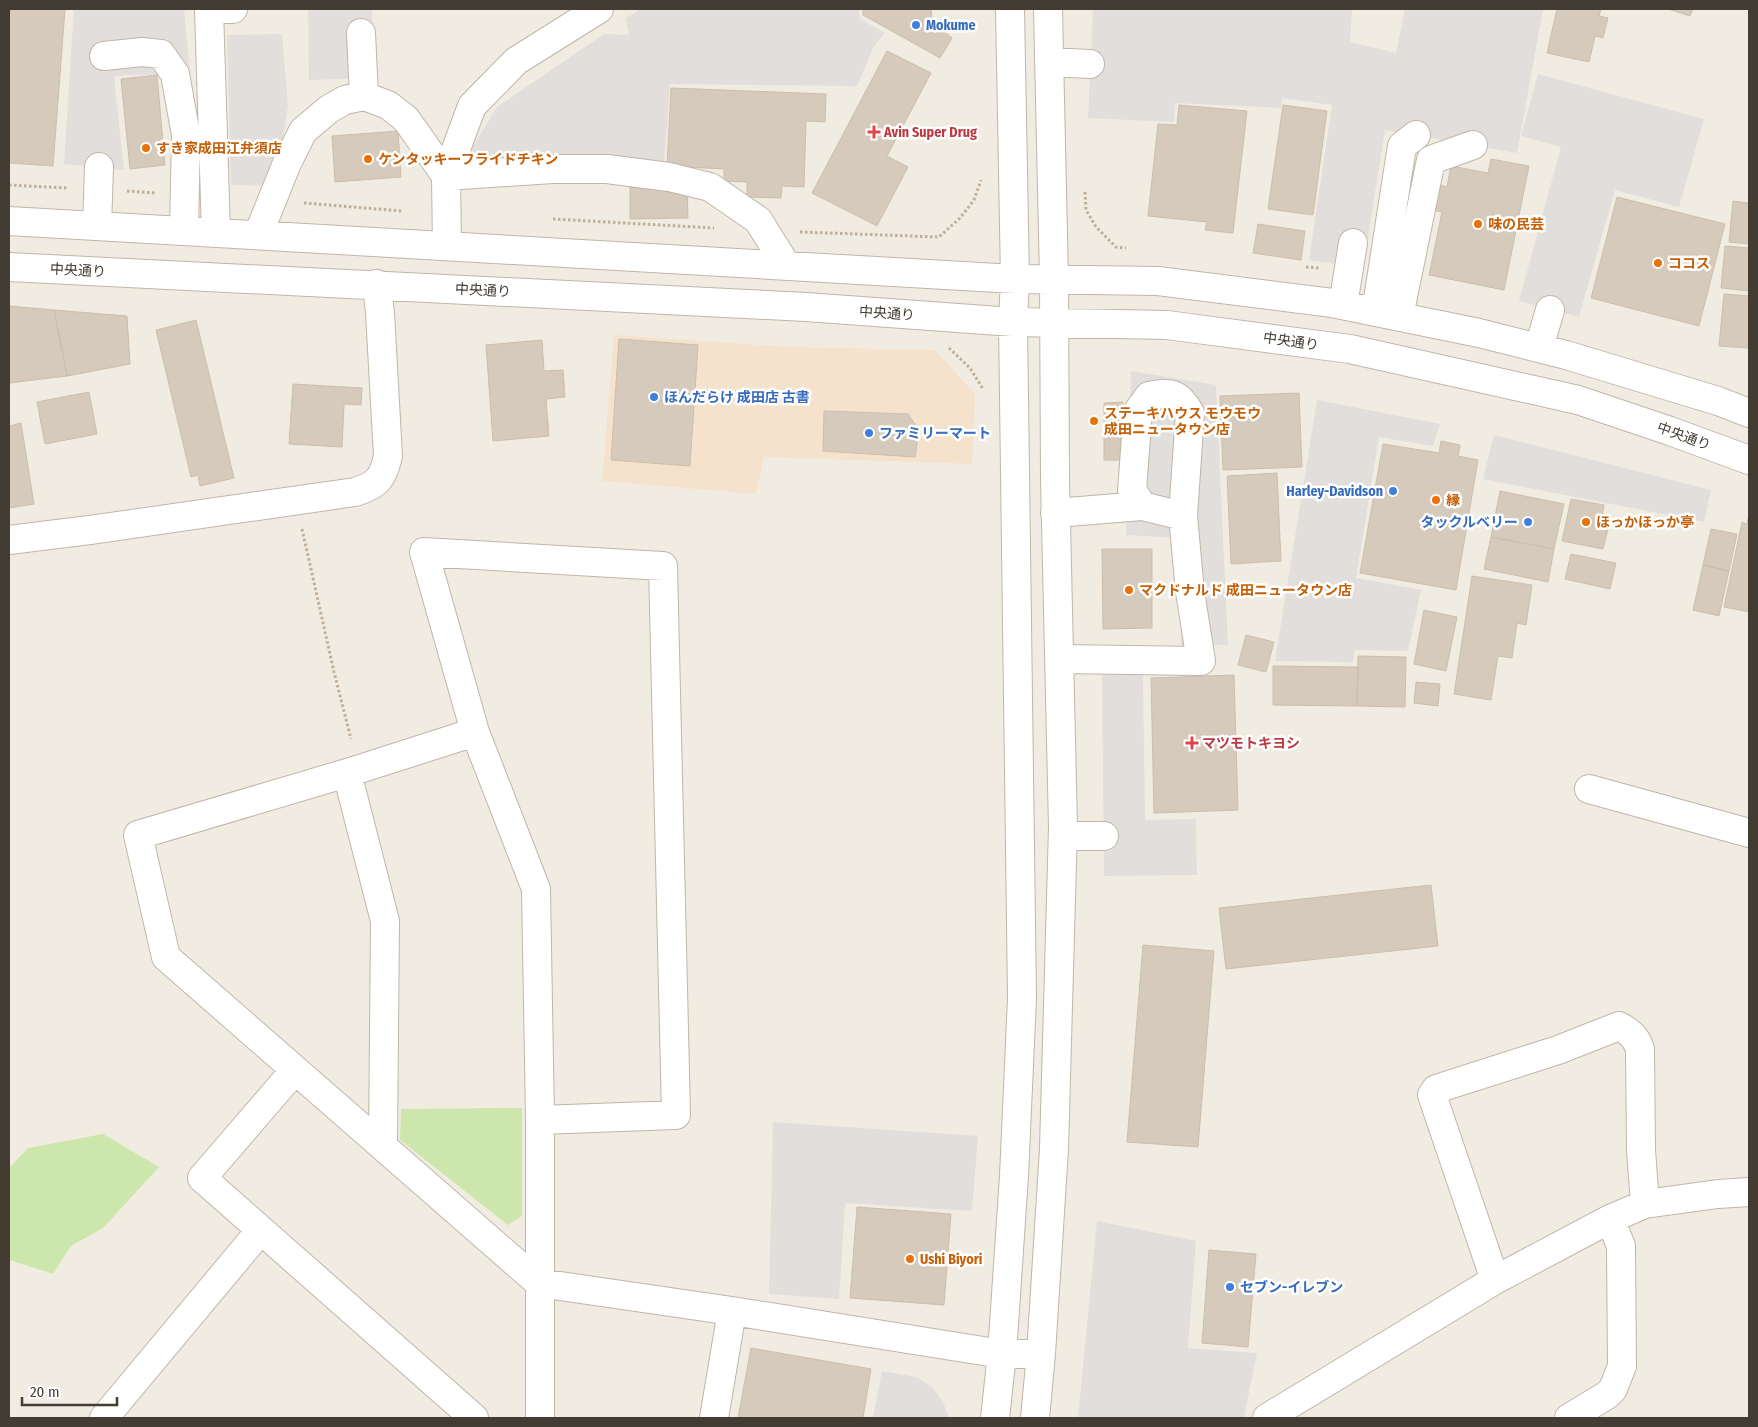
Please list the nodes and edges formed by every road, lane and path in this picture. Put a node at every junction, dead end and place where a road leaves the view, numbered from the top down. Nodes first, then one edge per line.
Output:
1 (233, 9) edge
2 (599, 9) edge
3 (1010, 9) edge
4 (1048, 9) edge
5 (360, 33) dead end
6 (104, 56) dead end
7 (1049, 62) junction
8 (1090, 64) dead end
9 (364, 96) junction
10 (1416, 135) dead end
11 (1473, 145) dead end
12 (99, 167) dead end
13 (446, 176) junction
14 (9, 221) edge
15 (97, 226) junction
16 (184, 231) junction
17 (216, 233) junction
18 (258, 235) junction
19 (1353, 242) dead end
20 (447, 246) junction
21 (786, 265) junction
22 (9, 267) edge
23 (1015, 279) junction
24 (1054, 279) junction
25 (377, 284) junction
26 (1343, 305) junction
27 (1550, 310) dead end
28 (1387, 314) junction
29 (1013, 322) junction
30 (1054, 323) junction
31 (946, 346) dead end
32 (1539, 348) junction
33 (984, 392) dead end
34 (1749, 412) edge
35 (1749, 460) edge
36 (296, 500) junction
37 (1142, 506) junction
38 (1056, 513) junction
39 (1183, 516) junction
40 (9, 540) edge
41 (1060, 659) junction
42 (475, 732) junction
43 (353, 771) junction
44 (1589, 789) dead end
45 (1749, 833) edge
46 (1063, 836) junction
47 (1104, 836) dead end
48 (295, 1070) junction
49 (540, 1120) junction
50 (383, 1145) junction
51 (1749, 1192) edge
52 (1645, 1204) junction
53 (1610, 1219) junction
54 (260, 1230) junction
55 (1495, 1280) junction
56 (539, 1283) junction
57 (732, 1310) junction
58 (1002, 1354) junction
59 (1041, 1354) junction
60 (104, 1418) edge
61 (474, 1418) edge
62 (540, 1418) edge
63 (714, 1418) edge
64 (995, 1418) edge
65 (1035, 1418) edge
66 (1267, 1418) edge
67 (1569, 1418) edge

1 - 17 street
2 - 13 street
3 - 23 street
4 - 7 street
5 - 9 street
6 - 16 street
7 - 8 street
7 - 24 street
9 - 13 street
9 - 18 street
10 - 28 street
11 - 28 street
12 - 15 street
13 - 20 street
13 - 21 street
14 - 15 street
15 - 16 street
16 - 17 street
17 - 18 street
18 - 20 street
19 - 26 street
20 - 21 street
21 - 23 street
22 - 25 street, 中央通り
23 - 24 street
23 - 29 street
24 - 26 street
24 - 30 street
25 - 29 street, 中央通り
25 - 36 street
26 - 28 street
27 - 32 street
28 - 32 street
29 - 30 street, 中央通り
29 - 58 street
30 - 35 street, 中央通り
30 - 38 street
31 - 33 path
32 - 34 street
36 - 40 street
36 - 43 path
37 - 38 street
37 - 39 street
37 - 39 street
38 - 41 street
39 - 41 street
41 - 46 street
42 - 43 street
42 - 49 street
42 - 49 street
43 - 48 street
43 - 50 street
44 - 45 street
46 - 47 street
46 - 59 street
48 - 50 street
48 - 54 street
49 - 56 street
50 - 56 street
51 - 52 street
52 - 53 street
52 - 55 street
53 - 55 street
53 - 67 street
54 - 60 street
54 - 61 street
55 - 66 street
56 - 57 street
56 - 62 street
57 - 58 street
57 - 63 street
58 - 59 street
58 - 64 street
59 - 65 street

